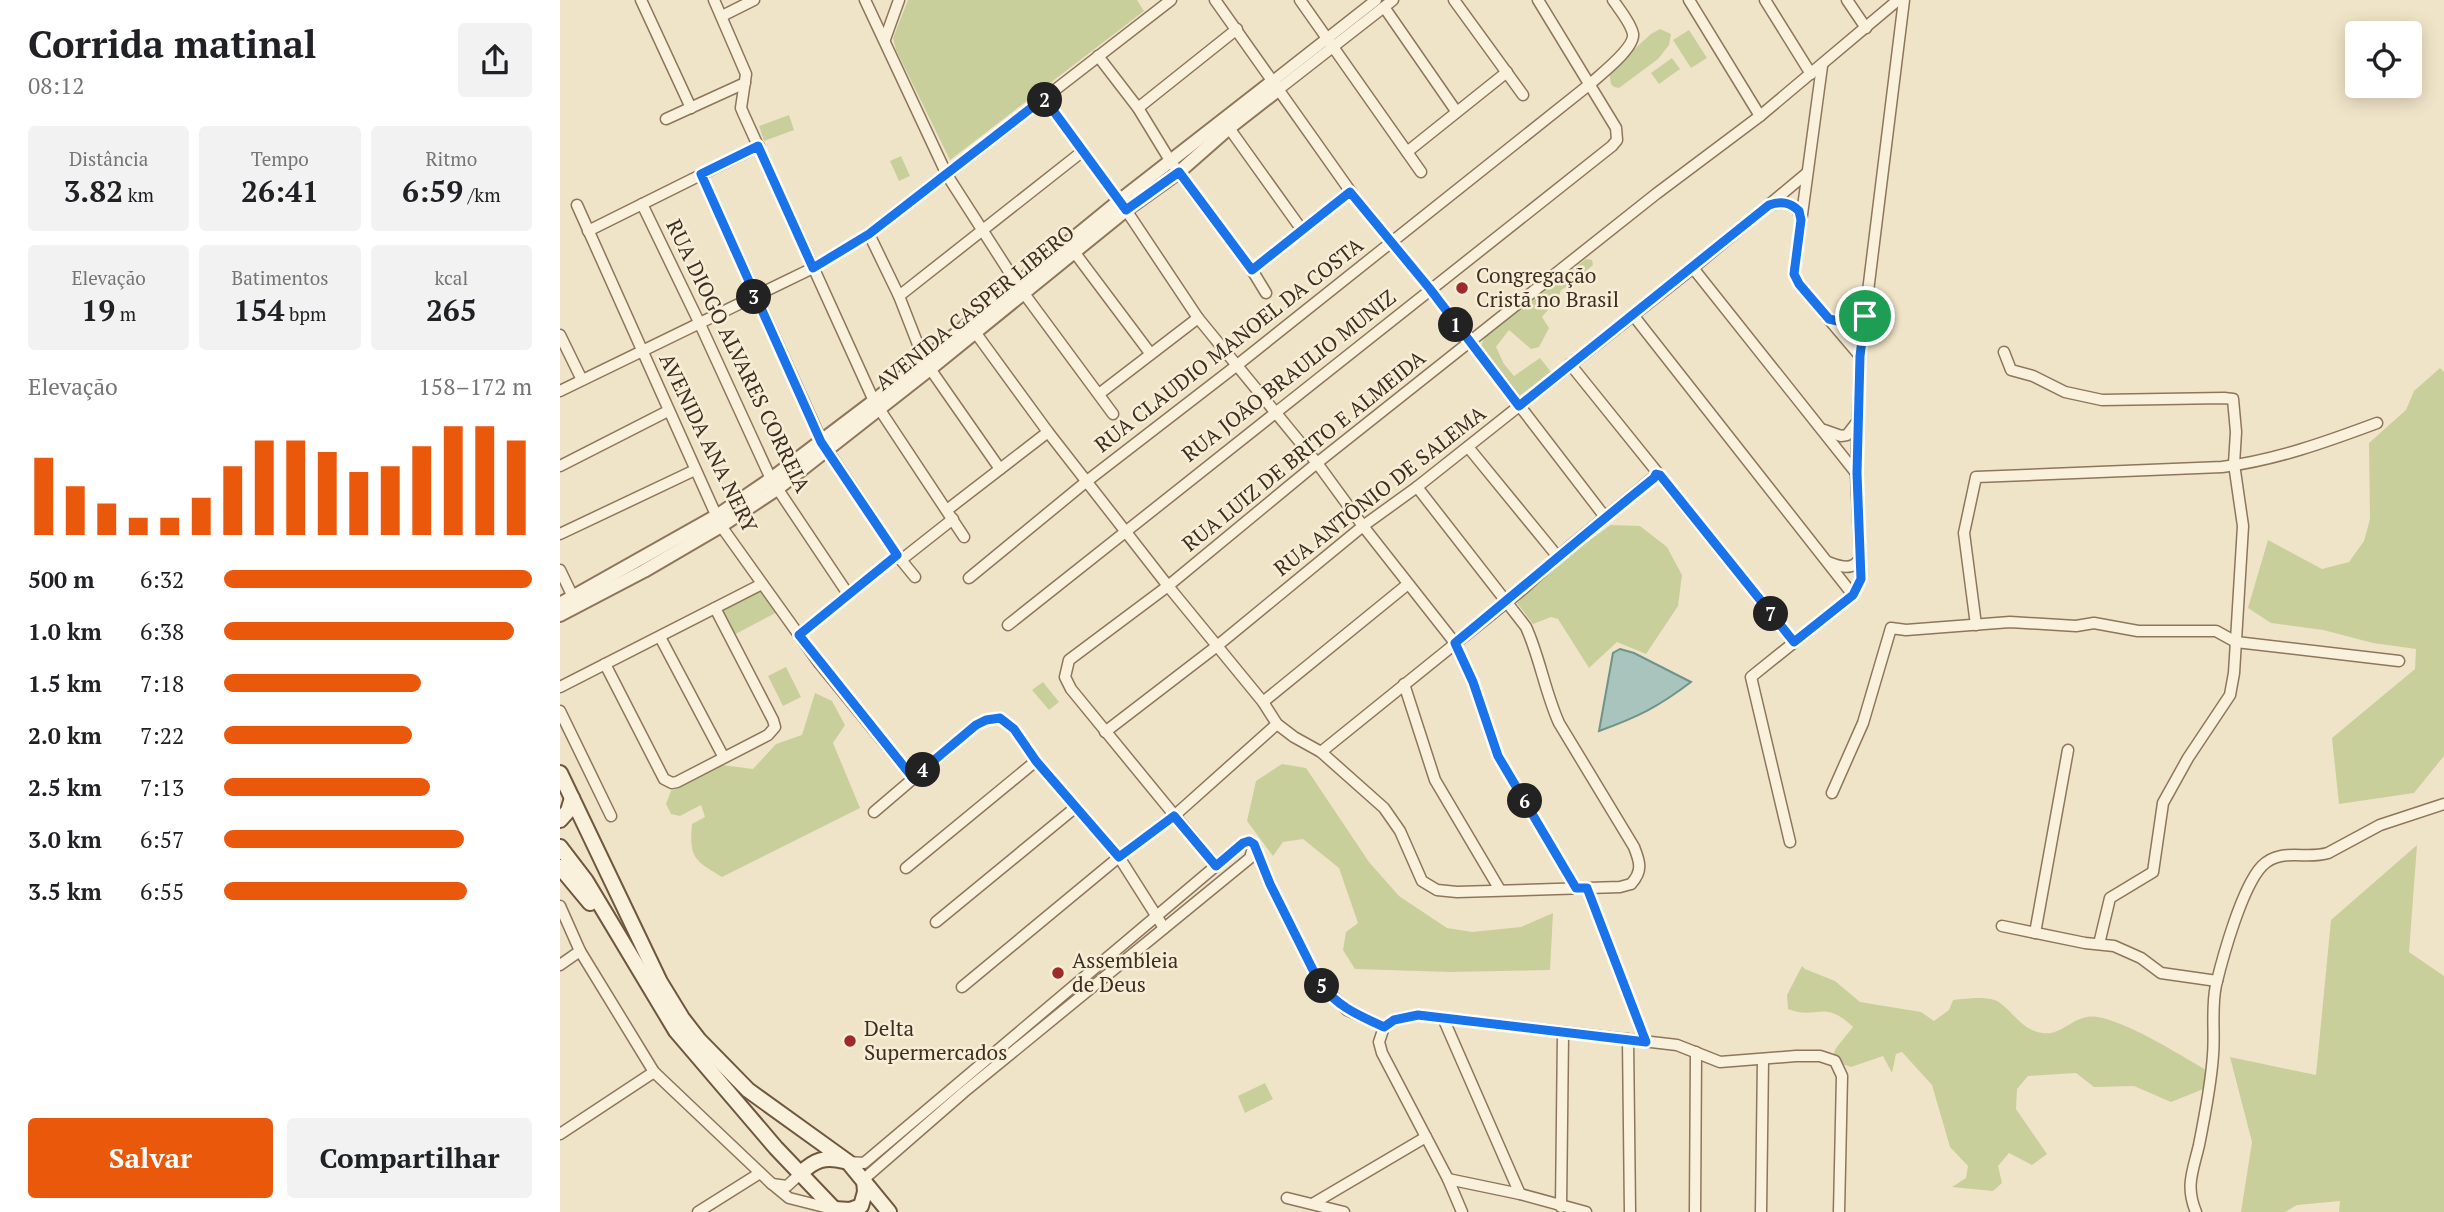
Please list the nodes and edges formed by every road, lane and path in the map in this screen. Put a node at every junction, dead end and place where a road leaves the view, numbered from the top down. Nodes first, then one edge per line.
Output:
1 (641, 0) edge
2 (715, 0) edge
3 (754, 0) edge
4 (865, 0) edge
5 (899, 0) edge
6 (1171, 0) edge
7 (1215, 0) edge
8 (1300, 0) edge
9 (1393, 0) edge
10 (1454, 0) edge
11 (1538, 0) edge
12 (1613, 0) edge
13 (1689, 0) edge
14 (1765, 0) edge
15 (1847, 0) edge
16 (1898, 0) edge
17 (1904, 0) edge
18 (1380, 3) edge
19 (722, 16) junction
20 (1866, 28) junction
21 (1237, 29) junction
22 (885, 38) junction
23 (1329, 43) junction
24 (1098, 56) junction
25 (1822, 66) junction
26 (1507, 72) junction
27 (1811, 74) junction
28 (745, 83) junction
29 (1590, 83) junction
30 (1276, 85) junction
31 (1523, 95) dead end
32 (1044, 98) junction
33 (691, 108) junction
34 (1138, 108) junction
35 (1456, 111) junction
36 (1760, 116) junction
37 (666, 119) dead end
38 (1229, 128) junction
39 (758, 146) junction
40 (1083, 151) junction
41 (1407, 152) junction
42 (1175, 167) junction
43 (1421, 172) dead end
44 (1807, 173) junction
45 (701, 174) junction
46 (947, 175) junction
47 (1350, 192) junction
48 (642, 204) junction
49 (577, 205) dead end
50 (1123, 205) junction
51 (1769, 205) junction
52 (1801, 220) junction
53 (1302, 230) junction
54 (588, 231) junction
55 (983, 231) junction
56 (869, 234) junction
57 (1390, 243) junction
58 (1075, 253) junction
59 (813, 268) junction
60 (1693, 268) junction
61 (1252, 270) junction
62 (1021, 288) junction
63 (1430, 289) junction
64 (1266, 293) dead end
65 (899, 296) junction
66 (755, 297) junction
67 (1633, 315) junction
68 (1865, 316) junction
69 (1198, 318) junction
70 (1829, 319) junction
71 (699, 322) junction
72 (975, 332) junction
73 (560, 335) edge
74 (1469, 343) junction
75 (643, 351) junction
76 (2004, 352) dead end
77 (1150, 353) junction
78 (1860, 356) junction
79 (927, 364) junction
80 (1570, 364) junction
81 (1236, 366) junction
82 (582, 380) junction
83 (560, 391) edge
84 (1099, 394) junction
85 (876, 405) junction
86 (1519, 406) junction
87 (668, 411) junction
88 (1276, 411) junction
89 (1112, 414) dead end
90 (1858, 418) junction
91 (2376, 423) dead end
92 (1821, 429) junction
93 (1048, 432) junction
94 (824, 447) junction
95 (1468, 447) junction
96 (1317, 463) junction
97 (560, 466) edge
98 (2235, 466) junction
99 (1000, 469) junction
100 (695, 470) junction
101 (1857, 473) junction
102 (1660, 475) junction
103 (1087, 481) junction
104 (774, 484) junction
105 (1417, 487) junction
106 (950, 514) junction
107 (1605, 517) junction
108 (720, 521) junction
109 (1363, 527) junction
110 (1126, 530) junction
111 (560, 534) edge
112 (964, 537) dead end
113 (1558, 556) junction
114 (899, 558) junction
115 (1860, 558) junction
116 (1828, 562) junction
117 (560, 570) edge
118 (915, 577) dead end
119 (969, 578) dead end
120 (762, 584) junction
121 (1408, 584) junction
122 (1168, 586) junction
123 (848, 594) junction
124 (1853, 595) junction
125 (573, 597) junction
126 (1505, 602) junction
127 (560, 604) edge
128 (715, 608) junction
129 (560, 615) edge
130 (1008, 625) dead end
131 (1976, 625) junction
132 (799, 635) junction
133 (660, 637) junction
134 (1794, 642) junction
135 (2236, 642) junction
136 (1455, 643) junction
137 (1217, 646) junction
138 (2399, 661) dead end
139 (605, 664) junction
140 (1404, 684) junction
141 (560, 687) edge
142 (1263, 702) junction
143 (560, 711) edge
144 (1277, 724) junction
145 (1105, 732) junction
146 (2068, 750) dead end
147 (1321, 752) junction
148 (723, 756) junction
149 (1036, 761) junction
150 (560, 773) edge
151 (913, 778) junction
152 (1832, 793) dead end
153 (572, 798) junction
154 (2444, 804) edge
155 (1076, 807) junction
156 (874, 812) dead end
157 (611, 816) dead end
158 (1174, 816) junction
159 (560, 821) edge
160 (1790, 842) dead end
161 (1254, 844) junction
162 (560, 847) edge
163 (1119, 857) junction
164 (1216, 866) junction
165 (560, 867) edge
166 (906, 867) dead end
167 (1576, 888) junction
168 (1587, 888) junction
169 (1500, 890) junction
170 (560, 906) edge
171 (1157, 915) junction
172 (936, 922) dead end
173 (2003, 926) dead end
174 (1164, 928) junction
175 (2035, 933) junction
176 (623, 944) junction
177 (2099, 944) junction
178 (580, 951) junction
179 (560, 965) edge
180 (2217, 981) junction
181 (962, 987) dead end
182 (1055, 1002) junction
183 (1063, 1012) junction
184 (1443, 1018) junction
185 (1384, 1027) junction
186 (1563, 1033) junction
187 (1628, 1039) junction
188 (1646, 1042) junction
189 (1696, 1052) junction
190 (1763, 1059) junction
191 (654, 1072) junction
192 (961, 1089) junction
193 (560, 1134) edge
194 (1426, 1137) junction
195 (816, 1161) junction
196 (848, 1162) junction
197 (760, 1173) junction
198 (800, 1174) junction
199 (864, 1179) junction
200 (1448, 1179) junction
201 (772, 1184) junction
202 (813, 1187) junction
203 (1520, 1194) junction
204 (1286, 1198) dead end
205 (1314, 1203) junction
206 (1562, 1207) junction
207 (836, 1211) edge
208 (698, 1212) edge
209 (889, 1212) edge
210 (1344, 1212) edge
211 (1462, 1212) edge
212 (1586, 1212) edge
213 (1630, 1212) edge
214 (1695, 1212) edge
215 (1761, 1212) edge
216 (1839, 1212) edge
217 (2196, 1212) edge

1 - 33 street
2 - 19 street
3 - 19 street
4 - 22 street
5 - 22 street
6 - 24 street
7 - 21 street
8 - 23 street
9 - 18 street, AVENIDA CASPER LIBERO
10 - 26 street
11 - 29 street
12 - 29 street, RUA CLAUDIO MANOEL DA COSTA
13 - 36 street
14 - 27 street
15 - 20 street
16 - 20 street, RUA LUIZ DE BRITO E ALMEIDA
17 - 68 street
18 - 23 street, AVENIDA CASPER LIBERO
18 - 35 street
19 - 28 street
20 - 25 street, RUA LUIZ DE BRITO E ALMEIDA
21 - 30 street
21 - 34 street
22 - 46 street
23 - 30 street, AVENIDA CASPER LIBERO
23 - 41 street
24 - 32 street
24 - 34 street
25 - 27 street, RUA LUIZ DE BRITO E ALMEIDA
25 - 44 street
26 - 31 street
26 - 35 street
27 - 36 street, RUA LUIZ DE BRITO E ALMEIDA
28 - 33 street
28 - 39 street
29 - 57 street, RUA CLAUDIO MANOEL DA COSTA
29 - 63 street, RUA JOÃO BRAULIO MUNIZ
30 - 38 street, AVENIDA CASPER LIBERO
30 - 42 street, AVENIDA CASPER LIBERO
30 - 47 street
32 - 40 street
32 - 46 street
33 - 37 street
34 - 42 street
35 - 41 street
36 - 74 street, RUA LUIZ DE BRITO E ALMEIDA
38 - 42 street, AVENIDA CASPER LIBERO
38 - 53 street
39 - 45 street
39 - 59 street
40 - 50 street
40 - 55 street
41 - 43 street
42 - 50 street, AVENIDA CASPER LIBERO
42 - 61 street
44 - 51 street, RUA ANTÔNIO DE SALEMA
44 - 52 street
45 - 48 street
45 - 66 street
46 - 55 street
46 - 56 street
47 - 53 street
47 - 57 street
48 - 54 street
48 - 71 street, RUA DIOGO ALVARES CORREIA
49 - 54 street, AVENIDA ANA NERY
50 - 58 street, AVENIDA CASPER LIBERO
50 - 62 street, AVENIDA CASPER LIBERO
50 - 69 street
51 - 52 street
51 - 60 street, RUA ANTÔNIO DE SALEMA
52 - 70 street
53 - 61 street
54 - 75 street, AVENIDA ANA NERY
55 - 62 street
55 - 65 street
56 - 59 street
56 - 65 street
57 - 63 street
57 - 81 street, RUA CLAUDIO MANOEL DA COSTA
58 - 62 street, AVENIDA CASPER LIBERO
58 - 77 street
59 - 66 street
59 - 85 street
60 - 67 street, RUA ANTÔNIO DE SALEMA
60 - 92 street
61 - 64 street
62 - 72 street, AVENIDA CASPER LIBERO
62 - 79 street, AVENIDA CASPER LIBERO
62 - 84 street
63 - 74 street
63 - 88 street, RUA JOÃO BRAULIO MUNIZ
65 - 79 street
66 - 71 street
66 - 94 street
67 - 80 street, RUA ANTÔNIO DE SALEMA
67 - 116 street
68 - 70 street
68 - 78 street
69 - 77 street
69 - 81 street
70 - 78 street
71 - 75 street
71 - 104 street, RUA DIOGO ALVARES CORREIA
72 - 79 street, AVENIDA CASPER LIBERO
72 - 93 street
73 - 82 street
74 - 86 street
74 - 96 street, RUA LUIZ DE BRITO E ALMEIDA
75 - 82 street
75 - 87 street, AVENIDA ANA NERY
76 - 98 street
77 - 84 street
78 - 90 street
79 - 85 street, AVENIDA CASPER LIBERO
79 - 99 street
80 - 86 street, RUA ANTÔNIO DE SALEMA
80 - 102 street
81 - 88 street
81 - 103 street, RUA CLAUDIO MANOEL DA COSTA
82 - 83 street
84 - 89 street
85 - 94 street, AVENIDA CASPER LIBERO
85 - 106 street
86 - 95 street, RUA ANTÔNIO DE SALEMA
86 - 107 street
87 - 97 street
87 - 100 street, AVENIDA ANA NERY
88 - 96 street
88 - 110 street, RUA JOÃO BRAULIO MUNIZ
90 - 92 street
90 - 101 street
91 - 98 street
92 - 101 street
93 - 99 street
93 - 103 street
94 - 104 street, AVENIDA CASPER LIBERO
94 - 114 street
95 - 105 street, RUA ANTÔNIO DE SALEMA
95 - 113 street
96 - 109 street
96 - 122 street, RUA LUIZ DE BRITO E ALMEIDA
98 - 131 street
98 - 135 street
99 - 106 street
100 - 108 street, AVENIDA ANA NERY
100 - 111 street
101 - 115 street
102 - 107 street
102 - 134 street
103 - 110 street
103 - 119 street, RUA CLAUDIO MANOEL DA COSTA
104 - 108 street, AVENIDA CASPER LIBERO
104 - 123 street, RUA DIOGO ALVARES CORREIA
105 - 109 street, RUA ANTÔNIO DE SALEMA
105 - 126 street
106 - 112 street
106 - 114 street
107 - 113 street
108 - 120 street, AVENIDA ANA NERY
108 - 125 street, AVENIDA CASPER LIBERO
108 - 129 street, AVENIDA CASPER LIBERO
109 - 121 street
109 - 137 street, RUA ANTÔNIO DE SALEMA
110 - 122 street
110 - 130 street, RUA JOÃO BRAULIO MUNIZ
113 - 126 street
114 - 118 street
114 - 123 street
115 - 116 street
115 - 124 street
116 - 124 street
117 - 125 street
120 - 128 street
120 - 132 street, AVENIDA ANA NERY
121 - 136 street
121 - 142 street
122 - 137 street
122 - 145 street, RUA LUIZ DE BRITO E ALMEIDA
123 - 132 street
124 - 134 street
125 - 127 street, AVENIDA CASPER LIBERO
126 - 136 street
126 - 168 street
128 - 133 street
128 - 148 street
131 - 135 street
131 - 152 street
132 - 151 street, AVENIDA ANA NERY
133 - 139 street
133 - 148 street
134 - 160 street
135 - 138 street
135 - 177 street
136 - 140 street
136 - 167 street
137 - 142 street
137 - 145 street, RUA ANTÔNIO DE SALEMA
139 - 141 street
139 - 148 street
140 - 147 street
140 - 169 street
142 - 144 street
143 - 157 street
144 - 147 street
144 - 158 street
145 - 158 street
146 - 175 street
147 - 169 street
149 - 151 street
149 - 155 street
149 - 166 street
150 - 153 main road
151 - 156 street
153 - 159 main road
153 - 196 main road
154 - 180 street
155 - 163 street
155 - 172 street
158 - 163 street
158 - 164 street
161 - 164 street
161 - 174 street
161 - 185 street
162 - 176 main road
163 - 171 street
163 - 181 street
164 - 171 street
165 - 176 main road
167 - 168 street
167 - 169 street
168 - 188 street
170 - 178 street
171 - 174 street
171 - 182 street
173 - 175 street
174 - 183 street
175 - 177 street
176 - 198 main road
177 - 180 street
178 - 179 street
178 - 191 street
180 - 217 street
182 - 183 street
182 - 192 street
183 - 192 street
184 - 185 street
184 - 186 street
184 - 203 street
185 - 194 street
186 - 187 street
186 - 206 street
187 - 188 street
187 - 213 street
188 - 189 street
189 - 190 street
189 - 214 street
190 - 215 street
190 - 216 street
191 - 193 street
191 - 197 street
192 - 196 street
192 - 199 street
194 - 200 street
194 - 205 street
195 - 196 main road
195 - 198 main road
195 - 202 main road
196 - 199 main road
197 - 201 street
197 - 208 street
198 - 201 street
198 - 202 main road
199 - 207 main road
199 - 209 main road
200 - 203 street
200 - 211 street
201 - 207 street
202 - 207 main road
203 - 206 street
204 - 205 street
205 - 210 street
206 - 212 street

